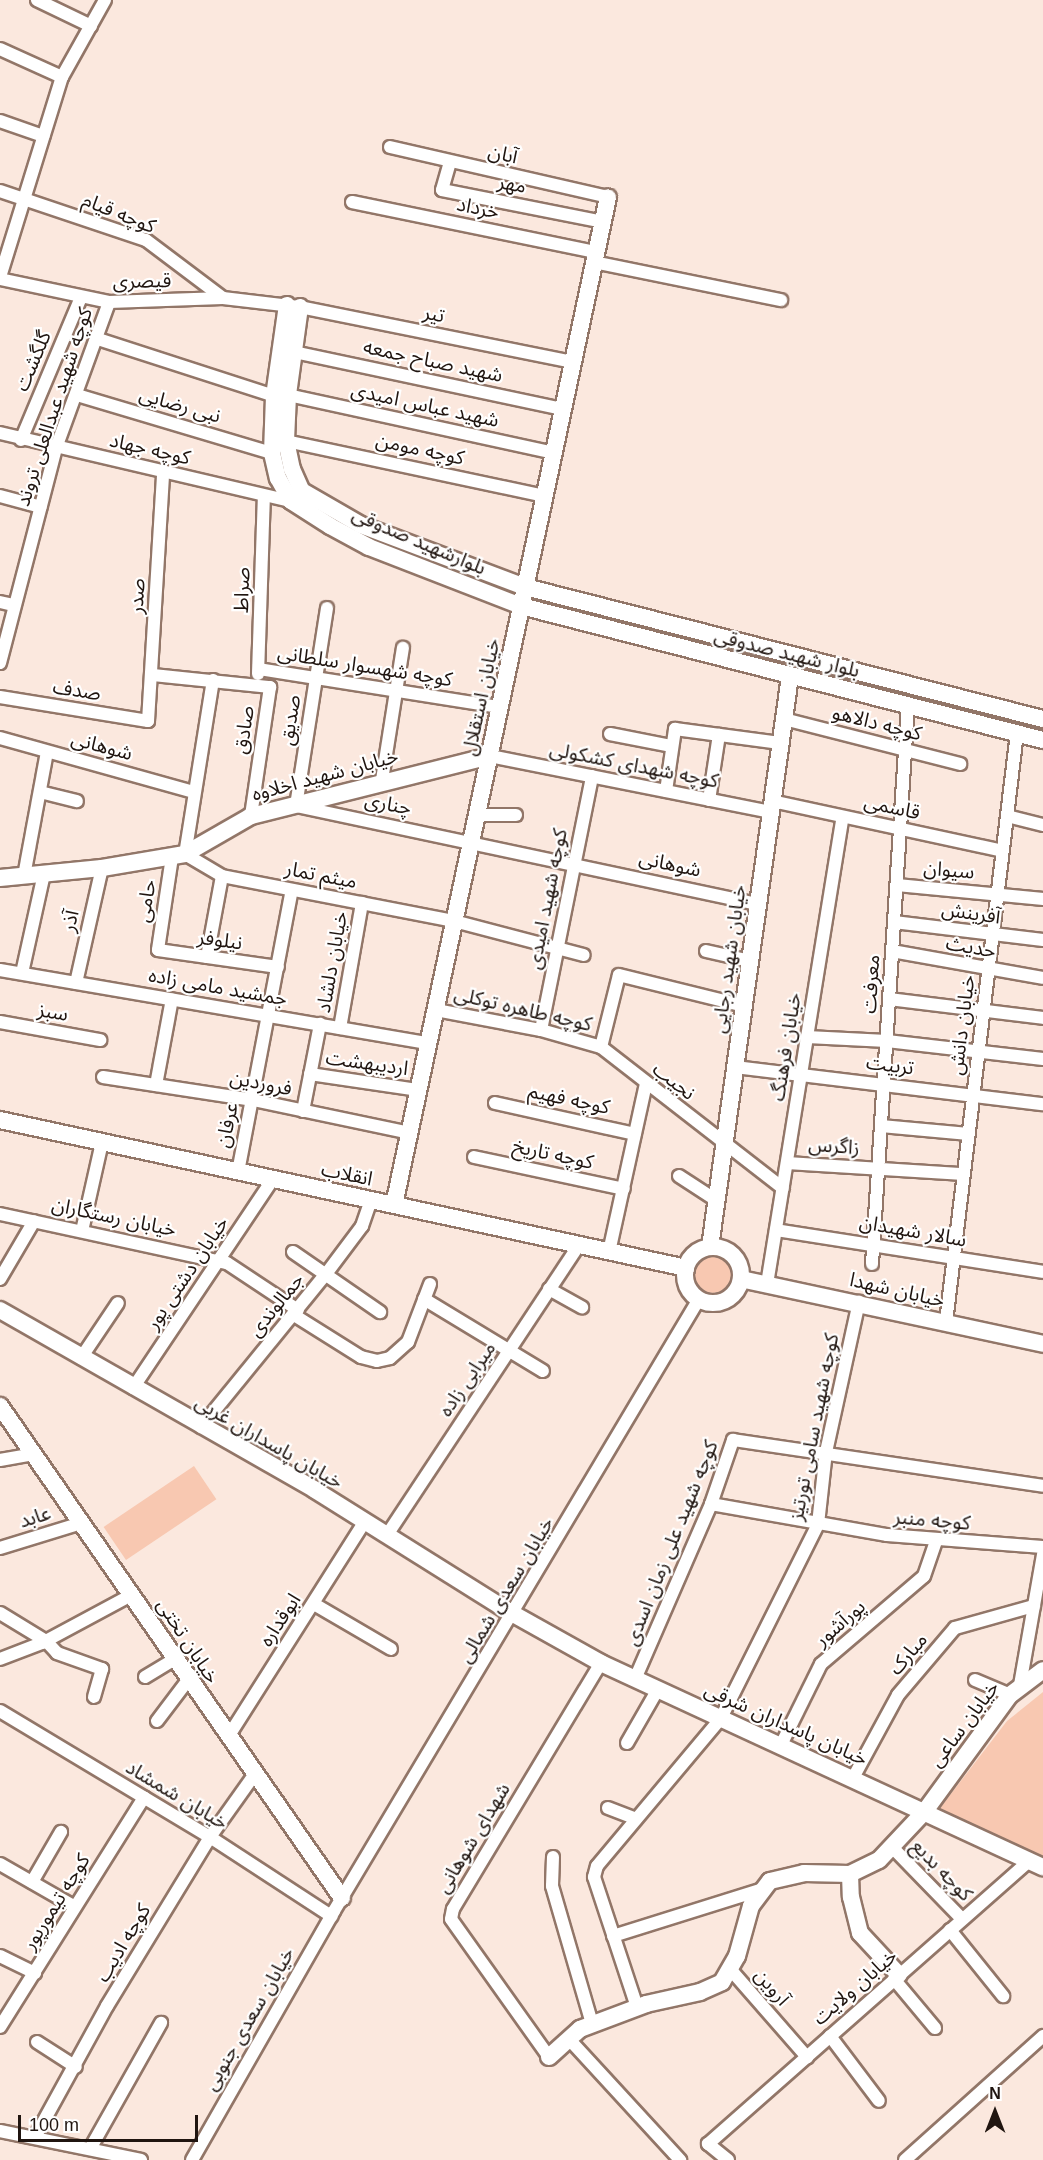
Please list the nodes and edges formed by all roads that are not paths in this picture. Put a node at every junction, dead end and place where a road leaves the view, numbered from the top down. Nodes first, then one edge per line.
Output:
1 (37, 0) edge
2 (105, 0) edge
3 (91, 26) junction
4 (0, 49) edge
5 (62, 77) junction
6 (0, 121) edge
7 (43, 136) junction
8 (390, 147) dead end
9 (450, 162) junction
10 (0, 191) edge
11 (608, 197) joint
12 (24, 198) junction
13 (352, 202) dead end
14 (603, 222) junction
15 (595, 257) junction
16 (0, 278) edge
17 (81, 297) junction
18 (223, 298) junction
19 (781, 300) dead end
20 (109, 302) junction
21 (294, 306) junction
22 (98, 339) junction
23 (287, 350) junction
24 (573, 362) junction
25 (77, 395) junction
26 (281, 395) junction
27 (563, 409) junction
28 (0, 433) edge
29 (21, 440) junction
30 (286, 441) junction
31 (56, 448) junction
32 (272, 453) junction
33 (554, 453) junction
34 (163, 473) junction
35 (0, 496) edge
36 (264, 496) junction
37 (296, 496) junction
38 (545, 496) junction
39 (40, 507) junction
40 (525, 588) junction
41 (0, 602) edge
42 (13, 605) junction
43 (521, 606) junction
44 (327, 608) dead end
45 (403, 648) dead end
46 (0, 663) edge
47 (259, 669) junction
48 (153, 675) junction
49 (318, 676) junction
50 (790, 676) junction
51 (213, 680) junction
52 (264, 686) junction
53 (398, 690) junction
54 (0, 697) edge
55 (908, 705) junction
56 (500, 708) junction
57 (784, 719) junction
58 (1043, 719) edge
59 (148, 721) joint
60 (1017, 733) junction
61 (610, 734) dead end
62 (719, 735) junction
63 (0, 738) edge
64 (1043, 740) edge
65 (780, 743) junction
66 (672, 746) junction
67 (905, 750) junction
68 (47, 752) junction
69 (490, 756) junction
70 (960, 764) dead end
71 (592, 776) junction
72 (382, 780) junction
73 (666, 791) junction
74 (40, 792) junction
75 (194, 792) junction
76 (710, 800) junction
77 (77, 801) dead end
78 (296, 806) junction
79 (772, 807) junction
80 (477, 815) junction
81 (516, 815) dead end
82 (251, 816) junction
83 (1007, 816) junction
84 (843, 817) junction
85 (1043, 825) edge
86 (900, 829) junction
87 (472, 840) junction
88 (1003, 851) junction
89 (179, 856) junction
90 (575, 863) junction
91 (102, 868) junction
92 (44, 874) junction
93 (24, 876) junction
94 (222, 876) junction
95 (0, 878) edge
96 (897, 885) junction
97 (292, 890) junction
98 (998, 895) junction
99 (1043, 899) edge
100 (362, 903) junction
101 (758, 904) junction
102 (454, 921) junction
103 (894, 922) junction
104 (993, 936) junction
105 (1043, 940) edge
106 (557, 948) junction
107 (158, 950) joint
108 (706, 951) dead end
109 (892, 951) junction
110 (584, 955) dead end
111 (207, 957) junction
112 (750, 961) junction
113 (278, 968) junction
114 (0, 970) edge
115 (988, 970) junction
116 (22, 974) junction
117 (1043, 978) edge
118 (76, 983) junction
119 (172, 999) junction
120 (889, 999) junction
121 (744, 1006) junction
122 (984, 1009) junction
123 (436, 1010) junction
124 (269, 1016) junction
125 (1043, 1018) edge
126 (0, 1022) edge
127 (320, 1024) junction
128 (340, 1028) junction
129 (541, 1030) junction
130 (807, 1037) junction
131 (100, 1040) dead end
132 (886, 1041) junction
133 (429, 1043) junction
134 (601, 1047) junction
135 (978, 1052) junction
136 (1043, 1059) edge
137 (735, 1067) junction
138 (801, 1073) junction
139 (310, 1074) junction
140 (103, 1077) dead end
141 (646, 1084) junction
142 (884, 1084) junction
143 (156, 1085) junction
144 (418, 1090) junction
145 (973, 1094) junction
146 (253, 1100) junction
147 (495, 1103) dead end
148 (1043, 1104) edge
149 (303, 1111) junction
150 (0, 1120) edge
151 (881, 1126) junction
152 (410, 1132) junction
153 (635, 1134) junction
154 (969, 1134) junction
155 (102, 1142) junction
156 (724, 1145) junction
157 (474, 1157) dead end
158 (787, 1163) junction
159 (878, 1169) junction
160 (238, 1172) junction
161 (964, 1174) junction
162 (679, 1176) dead end
163 (273, 1179) junction
164 (783, 1188) junction
165 (624, 1189) junction
166 (370, 1200) junction
167 (717, 1200) junction
168 (394, 1205) junction
169 (0, 1214) edge
170 (34, 1221) junction
171 (776, 1230) junction
172 (82, 1231) junction
173 (874, 1243) junction
174 (579, 1245) junction
175 (710, 1247) junction
176 (294, 1251) dead end
177 (609, 1252) junction
178 (953, 1259) junction
179 (219, 1262) junction
180 (872, 1264) dead end
181 (686, 1268) junction
182 (1043, 1272) edge
183 (326, 1274) junction
184 (0, 1279) edge
185 (741, 1279) junction
186 (430, 1284) dead end
187 (768, 1284) junction
188 (549, 1289) junction
189 (424, 1299) junction
190 (699, 1299) junction
191 (859, 1302) junction
192 (118, 1303) dead end
193 (582, 1307) dead end
194 (0, 1310) edge
195 (296, 1312) junction
196 (380, 1312) dead end
197 (946, 1322) junction
198 (1043, 1344) edge
199 (509, 1351) junction
200 (81, 1358) junction
201 (543, 1371) dead end
202 (133, 1388) junction
203 (0, 1406) edge
204 (201, 1427) junction
205 (826, 1452) junction
206 (33, 1454) junction
207 (0, 1460) edge
208 (1043, 1486) edge
209 (711, 1504) junction
210 (82, 1523) junction
211 (364, 1523) junction
212 (818, 1524) junction
213 (387, 1535) junction
214 (936, 1540) junction
215 (1043, 1547) edge
216 (0, 1548) edge
217 (1043, 1554) edge
218 (133, 1594) junction
219 (314, 1604) junction
220 (1034, 1606) junction
221 (0, 1613) edge
222 (514, 1615) junction
223 (46, 1641) junction
224 (391, 1649) dead end
225 (0, 1659) edge
226 (175, 1659) junction
227 (601, 1663) junction
228 (1043, 1670) edge
229 (145, 1677) dead end
230 (635, 1679) junction
231 (188, 1680) junction
232 (975, 1680) dead end
233 (658, 1689) junction
234 (1015, 1690) junction
235 (94, 1697) dead end
236 (0, 1711) edge
237 (721, 1718) junction
238 (157, 1721) dead end
239 (228, 1737) junction
240 (627, 1743) dead end
241 (781, 1745) junction
242 (254, 1775) junction
243 (853, 1778) junction
244 (144, 1797) junction
245 (608, 1808) dead end
246 (925, 1811) junction
247 (636, 1820) junction
248 (61, 1832) dead end
249 (210, 1837) junction
250 (893, 1848) junction
251 (553, 1857) dead end
252 (0, 1864) edge
253 (1036, 1864) edge
254 (850, 1874) junction
255 (32, 1882) junction
256 (760, 1890) junction
257 (342, 1898) junction
258 (75, 1907) junction
259 (331, 1916) junction
260 (962, 1919) junction
261 (950, 1930) junction
262 (613, 1936) junction
263 (0, 1956) edge
264 (731, 1970) junction
265 (35, 1973) junction
266 (897, 1977) junction
267 (1003, 1996) dead end
268 (638, 2007) junction
269 (161, 2023) dead end
270 (592, 2024) junction
271 (1, 2026) edge
272 (935, 2028) dead end
273 (830, 2036) junction
274 (1043, 2036) edge
275 (568, 2038) junction
276 (37, 2042) dead end
277 (549, 2057) joint
278 (807, 2057) junction
279 (75, 2067) junction
280 (879, 2101) dead end
281 (0, 2131) edge
282 (34, 2137) junction
283 (90, 2149) junction
284 (141, 2160) edge
285 (192, 2160) edge
286 (680, 2160) edge
287 (728, 2160) edge
288 (905, 2160) edge

1 - 3 street
2 - 3 street
3 - 5 street
4 - 5 street
5 - 7 street
6 - 7 street
7 - 12 street
8 - 9 street, آبان
9 - 11 street, آبان
9 - 14 street, مهر
10 - 12 street, کوچه قیام
11 - 14 street, خیابان استقلال
12 - 16 street
12 - 18 street, کوچه قیام
13 - 15 street, خرداد
14 - 15 street, خیابان استقلال
15 - 19 street, خرداد
15 - 24 street, خیابان استقلال
16 - 17 street, قیصری
17 - 20 street, قیصری
17 - 29 street, گلگشت
18 - 20 street, قیصری
18 - 21 street, قیصری
20 - 22 street, کوچه شهید عبدالعلی تروند
21 - 23 street
21 - 24 street, تیر
22 - 25 street, کوچه شهید عبدالعلی تروند
22 - 26 street, شهید عباس امیدی
23 - 26 street
23 - 27 street, شهید صباح جمعه
24 - 27 street, خیابان استقلال
25 - 31 street, کوچه شهید عبدالعلی تروند
25 - 32 street, نبی رضایی
26 - 30 street
26 - 32 street
26 - 33 street, شهید عباس امیدی
27 - 33 street, خیابان استقلال
28 - 29 street, کوچه جهاد
29 - 31 street, کوچه جهاد
30 - 37 street
30 - 38 street, کوچه مومن
31 - 34 street, کوچه جهاد
31 - 39 street, کوچه شهید عبدالعلی تروند
32 - 37 street
33 - 38 street, خیابان استقلال
34 - 36 street, کوچه جهاد
34 - 48 street, صدر
35 - 39 street
36 - 37 street, کوچه جهاد
36 - 47 street, صراط
37 - 40 street, بلوارشهید صدوقی
37 - 43 street, بلوارشهید صدوقی
38 - 40 street, خیابان استقلال
39 - 42 street, کوچه شهید عبدالعلی تروند
40 - 43 street, خیابان استقلال
40 - 58 street, بلوار شهید صدوقی
41 - 42 street
42 - 46 street, کوچه شهید عبدالعلی تروند
43 - 50 street, بلوار شهید صدوقی
43 - 56 street, خیابان استقلال
44 - 49 street, صدیق
45 - 53 street
47 - 49 street, کوچه شهسوار سلطانی
47 - 52 street, صراط
48 - 51 street, کوچه شهسوار سلطانی
48 - 59 street, صدر
49 - 53 street, کوچه شهسوار سلطانی
49 - 78 street, صدیق
50 - 55 street, بلوار شهید صدوقی
50 - 57 street, خیابان شهید رجایی
51 - 52 street, کوچه شهسوار سلطانی
51 - 75 street, حامی
52 - 82 street, صادق
53 - 56 street, کوچه شهسوار سلطانی
53 - 72 street
54 - 59 street, صدف
55 - 60 street, بلوار شهید صدوقی
55 - 67 street, معرفت
56 - 69 street, خیابان استقلال
57 - 65 street, خیابان شهید رجایی
57 - 67 street, کوچه دالاهو
60 - 64 street, بلوار شهید صدوقی
60 - 83 street, خیابان دانش
61 - 66 street
62 - 65 street
62 - 66 street
62 - 76 street
63 - 68 street, شوهانی
65 - 79 street, خیابان شهید رجایی
66 - 73 street
67 - 70 street, کوچه دالاهو
67 - 86 street, معرفت
68 - 74 street
68 - 75 street, شوهانی
69 - 71 street, کوچه شهدای کشکولی
69 - 72 street, خیابان شهید اخلاوه
69 - 80 street, خیابان استقلال
71 - 73 street, کوچه شهدای کشکولی
71 - 90 street, کوچه شهید امیدی
72 - 78 street, خیابان شهید اخلاوه
73 - 76 street, کوچه شهدای کشکولی
74 - 77 street
74 - 93 street
75 - 89 street, حامی
76 - 79 street, کوچه شهدای کشکولی
78 - 82 street, خیابان شهید اخلاوه
78 - 87 street, چناری
79 - 84 street, قاسمی
79 - 101 street, خیابان شهید رجایی
80 - 81 street
80 - 87 street, خیابان استقلال
82 - 89 street, خیابان شهید اخلاوه
83 - 85 street
83 - 88 street, خیابان دانش
84 - 86 street, قاسمی
84 - 130 street, خیابان فرهنگ
86 - 88 street, قاسمی
86 - 96 street, معرفت
87 - 90 street, چناری
87 - 102 street, خیابان استقلال
88 - 98 street, خیابان دانش
89 - 91 street, خیابان شهید اخلاوه
89 - 94 street, میثم تمار
89 - 107 street, حامی
90 - 101 street, شوهانی
90 - 106 street, کوچه شهید امیدی
91 - 92 street, خیابان شهید اخلاوه
91 - 118 street, آذر
92 - 93 street, خیابان شهید اخلاوه
92 - 116 street
93 - 95 street, خیابان شهید اخلاوه
94 - 97 street, میثم تمار
94 - 111 street
96 - 98 street, سیوان
96 - 103 street, معرفت
97 - 100 street, میثم تمار
97 - 113 street, عرفان
98 - 99 street, سیوان
98 - 104 street, خیابان دانش
100 - 102 street, میثم تمار
100 - 128 street, خیابان دلشاد
101 - 112 street, خیابان شهید رجایی
102 - 106 street, میثم تمار
102 - 123 street, خیابان استقلال
103 - 104 street, آفرینش
103 - 109 street, معرفت
104 - 105 street, آفرینش
104 - 115 street, خیابان دانش
106 - 110 street, میثم تمار
106 - 129 street, کوچه شهید امیدی
107 - 111 street, نیلوفر
108 - 112 street
109 - 115 street, حدیث
109 - 120 street, معرفت
111 - 113 street, نیلوفر
112 - 121 street, خیابان شهید رجایی
113 - 124 street, عرفان
114 - 116 street, جمشید مامی زاده
115 - 117 street, حدیث
115 - 122 street, خیابان دانش
116 - 118 street, جمشید مامی زاده
118 - 119 street, جمشید مامی زاده
119 - 124 street, جمشید مامی زاده
119 - 143 street
120 - 122 street
120 - 132 street, معرفت
121 - 134 street
121 - 137 street, خیابان شهید رجایی
122 - 125 street
122 - 135 street, خیابان دانش
123 - 129 street, کوچه طاهره توکلی
123 - 133 street, خیابان استقلال
124 - 127 street, جمشید مامی زاده
124 - 146 street, عرفان
126 - 131 street, سبز
127 - 128 street, جمشید مامی زاده
127 - 139 street
128 - 133 street, جمشید مامی زاده
129 - 134 street, کوچه طاهره توکلی
130 - 132 street
130 - 138 street, خیابان فرهنگ
132 - 135 street
132 - 142 street, معرفت
133 - 144 street, خیابان استقلال
134 - 141 street, نجیب
135 - 136 street
135 - 145 street, خیابان دانش
137 - 138 street, تربیت
137 - 156 street, خیابان شهید رجایی
138 - 142 street, تربیت
138 - 158 street, خیابان فرهنگ
139 - 144 street, اردیبهشت
139 - 149 street
140 - 143 street, فروردین
141 - 153 street
141 - 156 street, نجیب
142 - 145 street, تربیت
142 - 151 street, معرفت
143 - 146 street, فروردین
144 - 152 street, خیابان استقلال
145 - 148 street, تربیت
145 - 154 street, خیابان دانش
146 - 149 street, فروردین
146 - 160 street, عرفان
147 - 153 street, کوچه فهیم
149 - 152 street, فروردین
150 - 155 street, انقلاب
151 - 154 street
151 - 159 street, معرفت
152 - 168 street, خیابان استقلال
153 - 165 street
154 - 161 street, خیابان دانش
155 - 160 street, انقلاب
155 - 172 street
156 - 164 street, نجیب
156 - 167 street, خیابان شهید رجایی
157 - 165 street, کوچه تاریخ
158 - 159 street, زاگرس
158 - 164 street, خیابان فرهنگ
159 - 161 street, زاگرس
159 - 173 street, معرفت
160 - 163 street, انقلاب
161 - 178 street, خیابان دانش
162 - 167 street
163 - 166 street, انقلاب
163 - 179 street, خیابان دشتی پور
164 - 171 street, خیابان فرهنگ
165 - 177 street
166 - 168 street, انقلاب
166 - 183 street, جمالوندی
167 - 175 street, خیابان شهید رجایی
168 - 174 street, انقلاب
169 - 170 street, خیابان رستگاران
170 - 172 street, خیابان رستگاران
170 - 184 street
171 - 173 street, سالار شهیدان
171 - 187 street, خیابان فرهنگ
172 - 179 street, خیابان رستگاران
173 - 178 street, سالار شهیدان
173 - 180 street, معرفت
174 - 177 street, انقلاب
174 - 188 street, میرابی زاده
175 - 181 street
175 - 185 street
176 - 183 street
177 - 181 street, انقلاب
178 - 182 street, سالار شهیدان
178 - 197 street, خیابان دانش
179 - 195 street, خیابان رستگاران
179 - 202 street, خیابان دشتی پور
181 - 190 street
183 - 195 street, جمالوندی
183 - 196 street
185 - 187 street, خیابان شهدا
185 - 190 street
186 - 189 street, خیابان رستگاران
187 - 191 street, خیابان شهدا
188 - 193 street
188 - 199 street, میرابی زاده
189 - 195 street, خیابان رستگاران
189 - 199 street
190 - 222 street, خیابان سعدی شمالی
191 - 197 street, خیابان شهدا
191 - 205 street, کوچه شهید سامی تورتیز
192 - 200 street
194 - 200 street, خیابان پاسداران غربی
195 - 204 street, جمالوندی
197 - 198 street, خیابان شهدا
199 - 201 street
199 - 213 street, میرابی زاده
200 - 202 street, خیابان پاسداران غربی
202 - 204 street, خیابان پاسداران غربی
203 - 206 street, خیابان تختی
204 - 211 street, خیابان پاسداران غربی
205 - 208 street
205 - 209 street, کوچه شهید علی زمان اسدی
205 - 212 street, کوچه شهید سامی تورتیز
206 - 207 street
206 - 210 street, خیابان تختی
209 - 212 street, کوچه منبر
209 - 230 street, کوچه شهید علی زمان اسدی
210 - 216 street, عابد
210 - 218 street, خیابان تختی
211 - 213 street, خیابان پاسداران غربی
211 - 219 street, ابوقداره
212 - 214 street, کوچه منبر
212 - 237 street, کوچه شهید سامی تورتیز
213 - 222 street, خیابان پاسداران غربی
214 - 215 street, کوچه منبر
214 - 241 street, پورآشور
217 - 220 street
218 - 223 street
218 - 226 street, خیابان تختی
219 - 224 street
219 - 239 street, ابوقداره
220 - 234 street
220 - 243 street, مبارک
221 - 223 street
222 - 227 street, خیابان پاسداران شرقی
222 - 257 street, خیابان سعدی شمالی
223 - 225 street
223 - 235 street
226 - 229 street
226 - 231 street, خیابان تختی
227 - 230 street, خیابان پاسداران شرقی
227 - 277 street, شهدای شوهانی
228 - 234 street, خیابان ساعی
230 - 233 street, خیابان پاسداران شرقی
231 - 238 street
231 - 239 street, خیابان تختی
232 - 234 street
233 - 237 street, خیابان پاسداران شرقی
233 - 240 street
234 - 246 street, خیابان ساعی
236 - 244 street, خیابان شمشاد
237 - 241 street, خیابان پاسداران شرقی
237 - 247 street, کوچه شهید سامی تورتیز
239 - 242 street, خیابان تختی
241 - 243 street, خیابان پاسداران شرقی
242 - 249 street, کوچه ادیب
242 - 257 street, خیابان تختی
243 - 246 street, خیابان پاسداران شرقی
244 - 249 street, خیابان شمشاد
244 - 258 street, کوچه تیمورپور
245 - 247 street
246 - 250 street, خیابان ساعی
246 - 253 street, خیابان پاسداران شرقی
247 - 262 street, کوچه شهید سامی تورتیز
248 - 255 street
249 - 259 street, خیابان شمشاد
249 - 279 street, کوچه ادیب
250 - 254 street, خیابان ساعی
250 - 260 street, کوچه بدیع
251 - 270 street
252 - 255 street
253 - 260 street, خیابان ولایت
254 - 256 street
254 - 266 street
255 - 258 street
256 - 262 street
256 - 264 street
257 - 259 street, خیابان سعدی جنوبی
258 - 265 street, کوچه تیمورپور
259 - 285 street, خیابان سعدی جنوبی
260 - 261 street, خیابان ولایت
261 - 266 street, خیابان ولایت
261 - 267 street
262 - 268 street
263 - 265 street
264 - 268 street
264 - 278 street, آروین
265 - 271 street, کوچه تیمورپور
266 - 272 street
266 - 273 street, خیابان ولایت
268 - 270 street
269 - 283 street
270 - 275 street
273 - 278 street, خیابان ولایت
273 - 280 street
274 - 288 street
275 - 277 street
275 - 286 street
276 - 279 street
278 - 287 street, خیابان ولایت
279 - 282 street, کوچه ادیب
281 - 282 street
282 - 283 street
283 - 284 street

